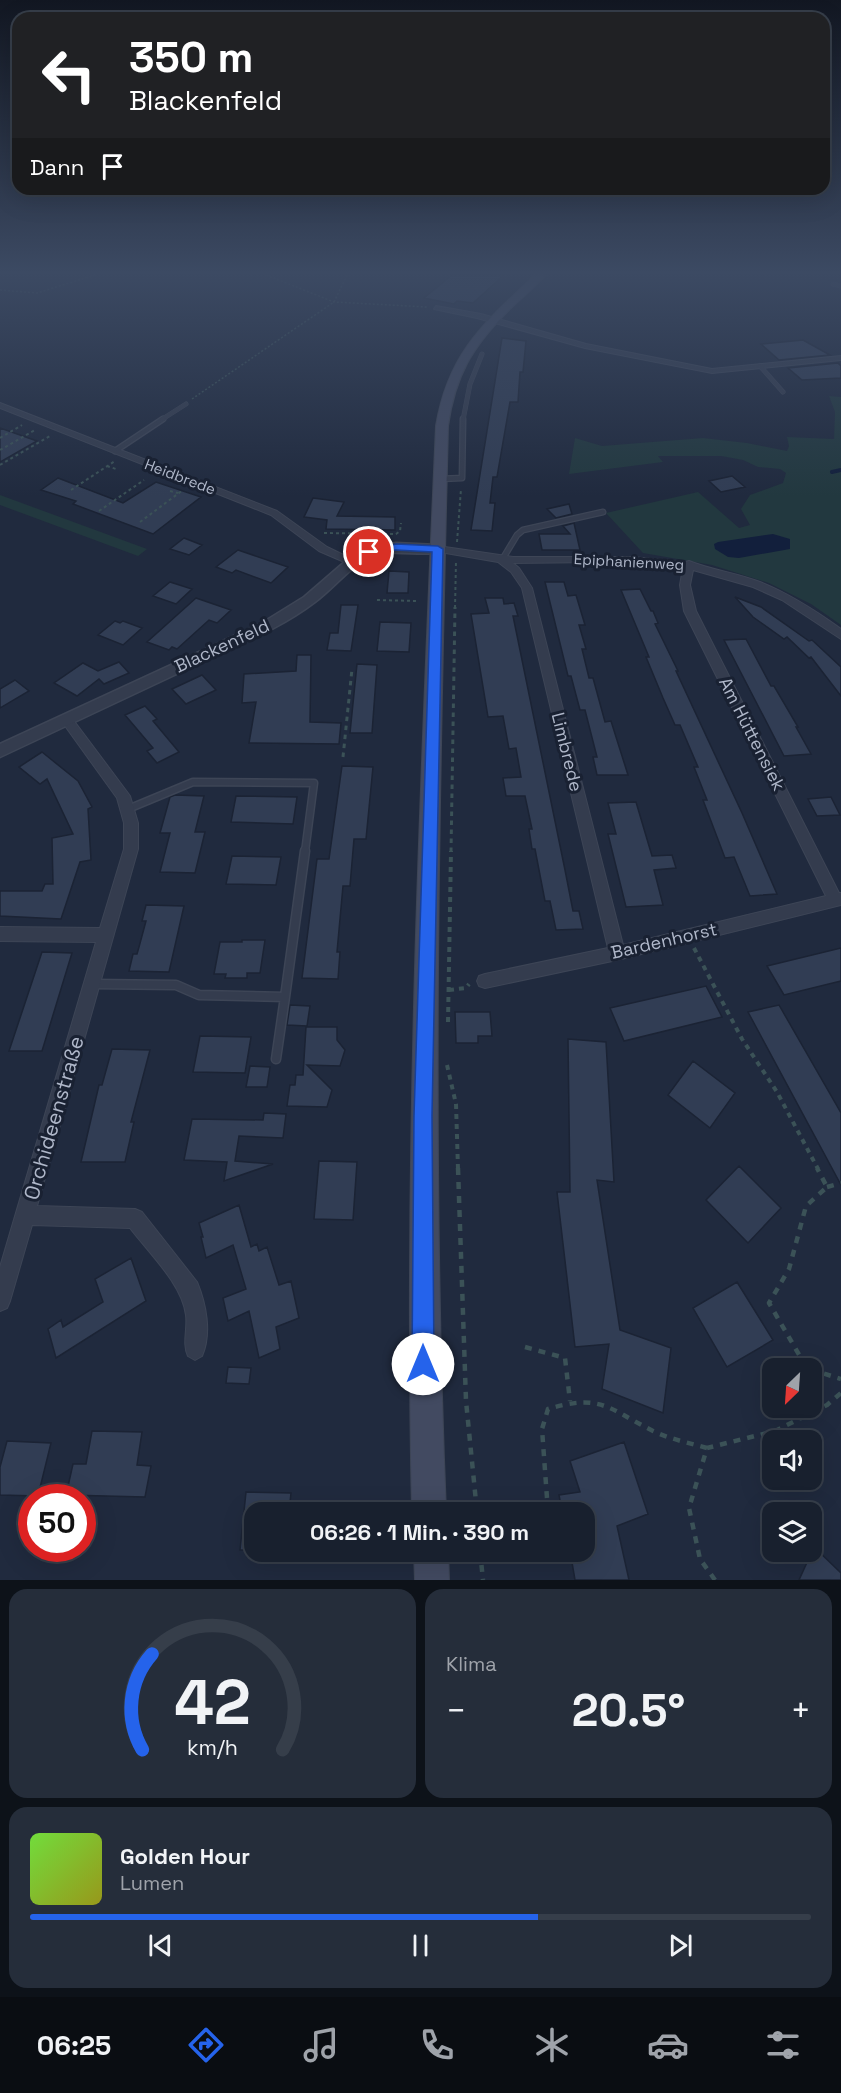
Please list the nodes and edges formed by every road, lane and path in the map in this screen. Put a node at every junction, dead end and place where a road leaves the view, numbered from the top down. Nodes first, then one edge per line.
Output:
1 (266, 349) edge
2 (468, 349) edge
3 (602, 349) edge
4 (482, 354) dead end
5 (841, 358) edge
6 (760, 366) junction
7 (453, 374) junction
8 (471, 376) junction
9 (783, 392) dead end
10 (186, 404) joint
11 (0, 405) edge
12 (34, 419) junction
13 (46, 424) junction
14 (61, 430) junction
15 (0, 438) edge
16 (0, 450) edge
17 (119, 453) junction
18 (0, 465) edge
19 (107, 466) junction
20 (116, 469) dead end
21 (462, 478) junction
22 (440, 479) junction
23 (144, 480) dead end
24 (194, 482) junction
25 (71, 490) dead end
26 (170, 491) dead end
27 (178, 494) junction
28 (99, 511) dead end
29 (603, 512) dead end
30 (140, 522) dead end
31 (401, 523) dead end
32 (303, 533) junction
33 (438, 549) junction
34 (456, 551) junction
35 (502, 560) junction
36 (353, 561) junction
37 (689, 564) junction
38 (377, 600) dead end
39 (416, 601) dead end
40 (841, 635) edge
41 (352, 669) dead end
42 (67, 720) junction
43 (0, 751) edge
44 (343, 757) dead end
45 (128, 809) junction
46 (838, 900) edge
47 (0, 934) edge
48 (107, 935) junction
49 (688, 936) junction
50 (617, 953) junction
51 (485, 981) dead end
52 (93, 984) junction
53 (285, 997) junction
54 (448, 1032) dead end
55 (276, 1059) dead end
56 (447, 1063) dead end
57 (841, 1183) edge
58 (827, 1187) junction
59 (26, 1215) junction
60 (0, 1301) edge
61 (525, 1347) dead end
62 (195, 1349) dead end
63 (801, 1358) edge
64 (822, 1373) edge
65 (841, 1379) edge
66 (841, 1393) edge
67 (570, 1401) junction
68 (799, 1420) joint
69 (707, 1448) junction
70 (429, 1502) edge
71 (476, 1502) edge
72 (547, 1502) edge
73 (431, 1562) edge
74 (481, 1562) edge
75 (432, 1580) edge
76 (483, 1580) edge
77 (716, 1580) edge

1 - 10 path
2 - 7 main road
3 - 6 street
4 - 8 lane
5 - 6 street
6 - 9 lane
7 - 8 lane
7 - 22 main road
8 - 21 lane
10 - 17 lane
11 - 12 street, Heidbrede
12 - 13 street, Heidbrede
12 - 15 path
13 - 14 street, Heidbrede
13 - 16 path
14 - 17 street, Heidbrede
14 - 18 path
17 - 19 path
17 - 24 street, Heidbrede
19 - 20 path
19 - 25 path
21 - 22 lane
21 - 34 path
22 - 33 main road
23 - 28 path
24 - 27 path
24 - 32 street, Heidbrede
26 - 27 path
27 - 30 path
29 - 35 lane
31 - 32 path
32 - 36 street, Heidbrede
33 - 34 street, Epiphanienweg
33 - 36 street, Blackenfeld
33 - 70 main road
34 - 35 street, Epiphanienweg
34 - 54 path
35 - 37 street, Epiphanienweg
35 - 50 street, Limbrede
36 - 42 street, Blackenfeld
37 - 40 street, Epiphanienweg
37 - 46 street, Am Hüttensiek
38 - 39 path
41 - 44 path
42 - 43 street, Blackenfeld
42 - 45 street, Orchideenstraße
45 - 48 street, Orchideenstraße
45 - 53 lane
46 - 49 street, Bardenhorst
47 - 48 street
48 - 52 street, Orchideenstraße
49 - 50 street, Bardenhorst
49 - 58 path
50 - 51 street, Bardenhorst
52 - 53 lane
52 - 59 street, Orchideenstraße
53 - 55 lane
56 - 71 path
57 - 58 path
58 - 63 path
59 - 60 street, Orchideenstraße
59 - 62 street
61 - 67 path
64 - 65 path
66 - 68 path
67 - 69 path
67 - 72 path
68 - 69 path
69 - 77 path
73 - 75 main road
74 - 76 path

